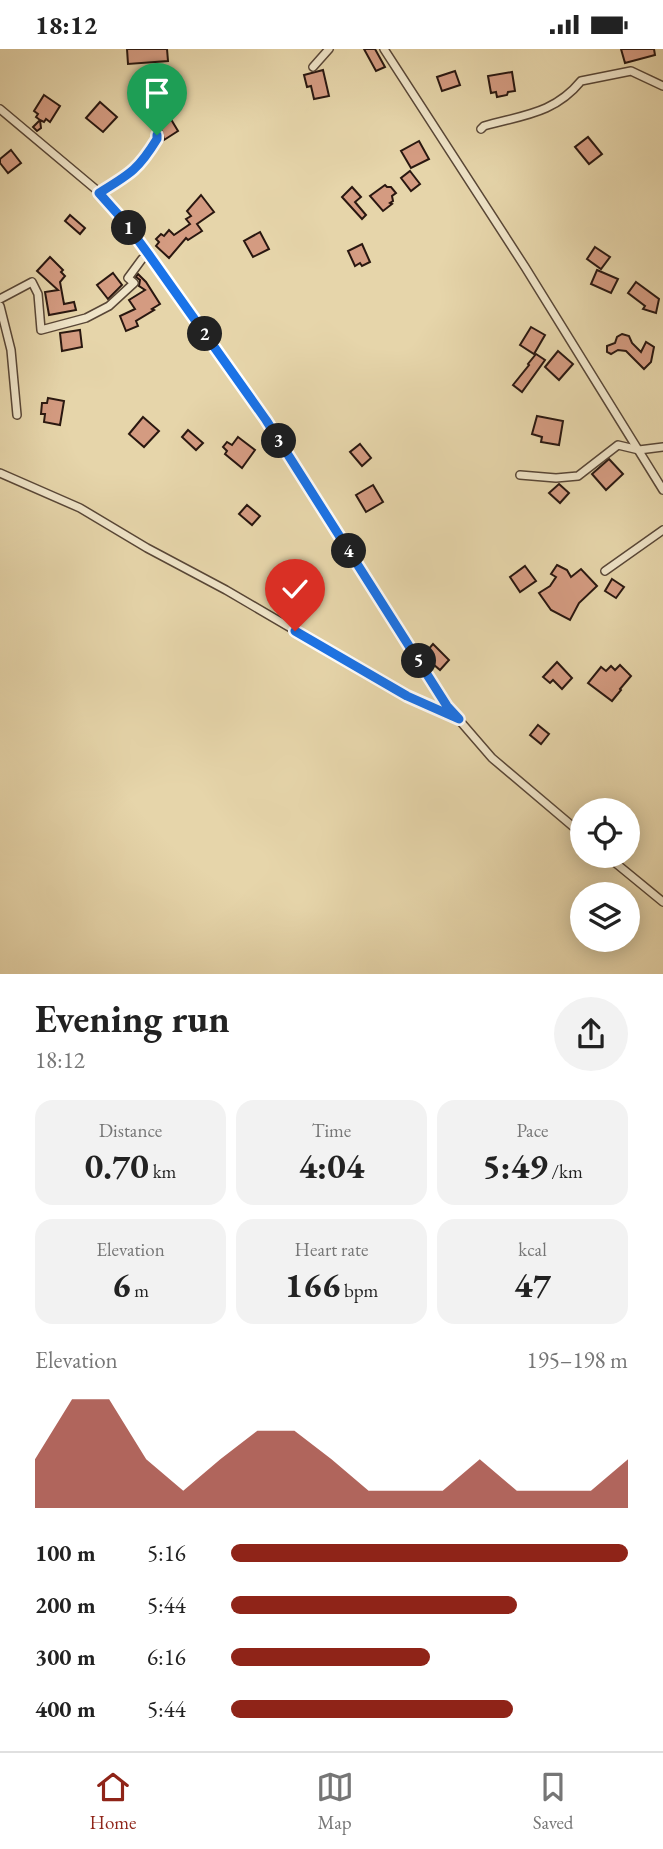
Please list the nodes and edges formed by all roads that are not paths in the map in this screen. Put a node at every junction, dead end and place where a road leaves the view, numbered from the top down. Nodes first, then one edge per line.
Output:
1 (329, 49) edge
2 (384, 49) edge
3 (313, 67) dead end
4 (663, 86) edge
5 (0, 109) edge
6 (481, 129) dead end
7 (157, 135) dead end
8 (99, 193) junction
9 (149, 255) junction
10 (0, 299) edge
11 (0, 306) edge
12 (17, 415) dead end
13 (663, 447) edge
14 (639, 450) junction
15 (0, 473) edge
16 (520, 475) dead end
17 (663, 490) edge
18 (663, 530) edge
19 (605, 571) dead end
20 (459, 719) junction
21 (570, 824) edge
22 (622, 868) edge
23 (663, 902) edge

1 - 3 street
2 - 14 street
4 - 6 street
5 - 8 street
7 - 8 street
8 - 9 street
9 - 10 street
9 - 20 street
11 - 12 street
13 - 14 street
14 - 16 street
14 - 17 street
15 - 20 street
18 - 19 street
20 - 21 street
22 - 23 street

